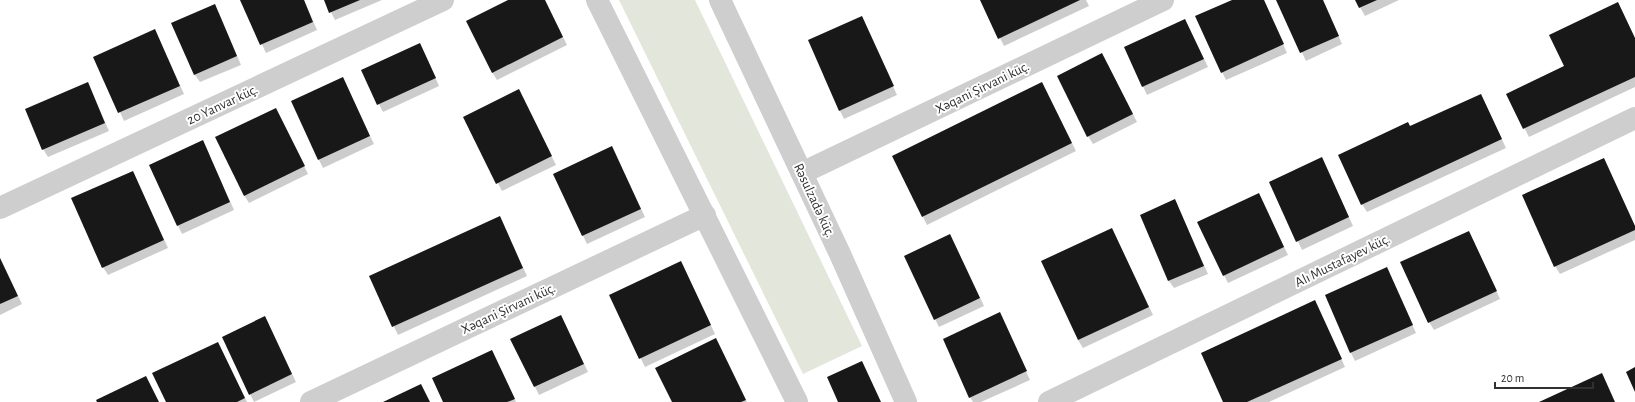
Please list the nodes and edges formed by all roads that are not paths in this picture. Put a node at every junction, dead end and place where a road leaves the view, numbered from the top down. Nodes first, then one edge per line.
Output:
1 (443, 0) edge
2 (596, 0) edge
3 (720, 0) edge
4 (1162, 0) edge
5 (1635, 118) edge
6 (802, 173) junction
7 (0, 208) edge
8 (705, 215) junction
9 (311, 402) edge
10 (797, 402) edge
11 (906, 402) edge
12 (1049, 402) edge

1 - 7 street, 20 Yanvar küç.
2 - 8 street
3 - 6 street, Rəsulzadə küç.
4 - 6 street, Xəqani Şirvani küç.
5 - 12 street, Alı Mustafayev küç.
6 - 11 street, Rəsulzadə küç.
8 - 9 street, Xəqani Şirvani küç.
8 - 10 street

